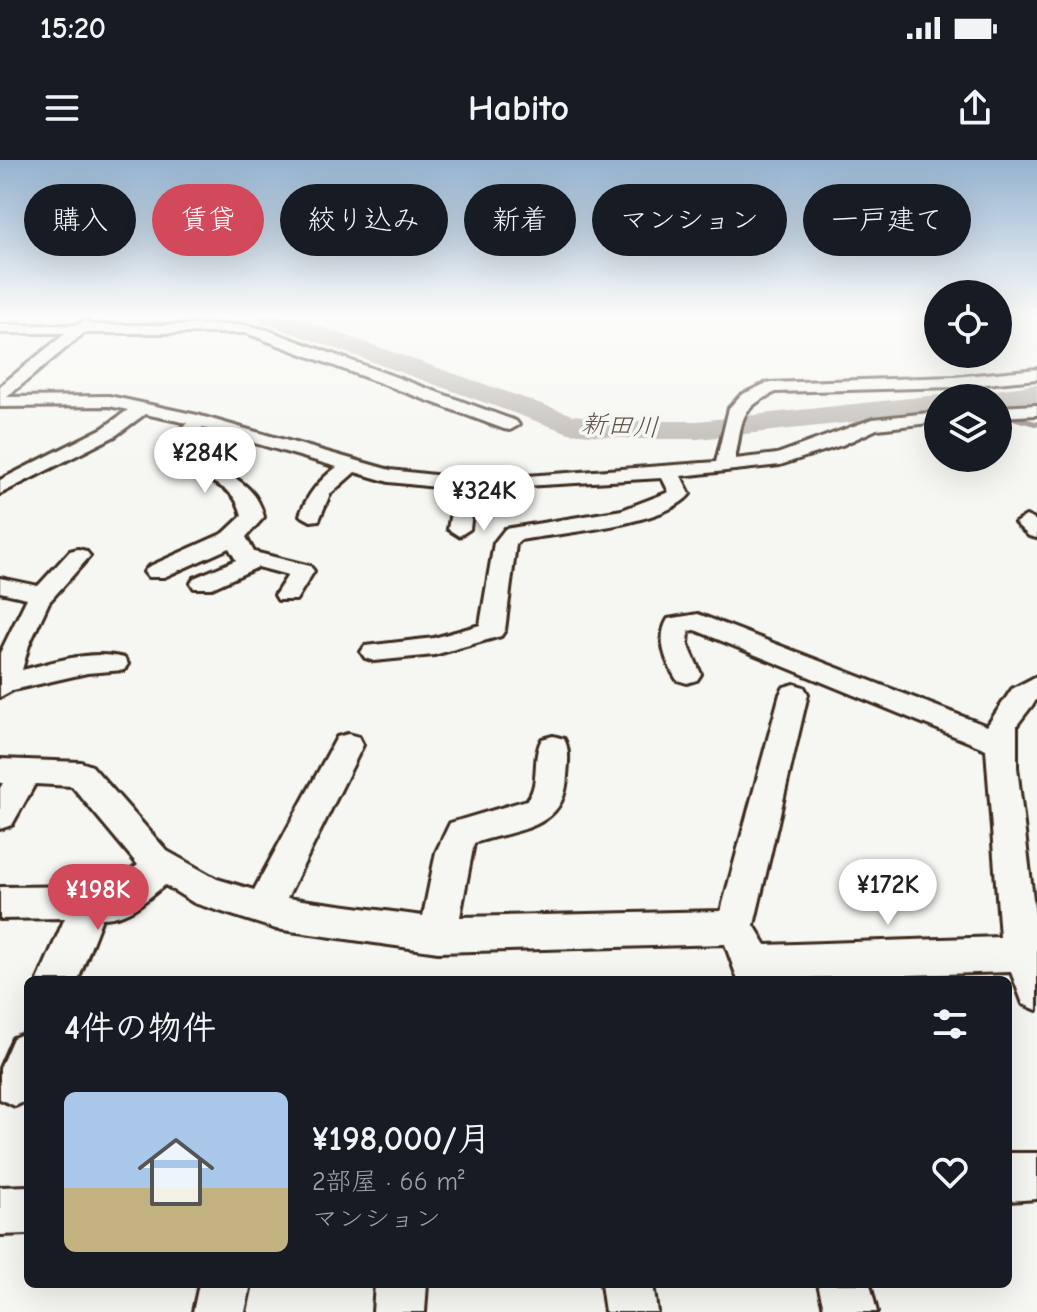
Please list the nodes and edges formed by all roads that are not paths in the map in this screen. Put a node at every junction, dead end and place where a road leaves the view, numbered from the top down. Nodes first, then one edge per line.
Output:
1 (29, 371) edge
2 (365, 371) edge
3 (1037, 374) edge
4 (0, 394) edge
5 (0, 402) edge
6 (142, 408) junction
7 (1037, 410) edge
8 (1012, 411) edge
9 (924, 419) edge
10 (200, 422) junction
11 (510, 425) dead end
12 (352, 465) junction
13 (724, 467) junction
14 (669, 471) junction
15 (15, 483) edge
16 (466, 483) junction
17 (311, 515) dead end
18 (459, 529) dead end
19 (234, 535) junction
20 (78, 556) dead end
21 (255, 560) junction
22 (156, 572) dead end
23 (203, 583) dead end
24 (0, 585) edge
25 (43, 594) junction
26 (287, 595) dead end
27 (374, 652) dead end
28 (114, 664) dead end
29 (687, 674) dead end
30 (2, 685) edge
31 (1037, 685) edge
32 (794, 694) dead end
33 (1001, 743) junction
34 (348, 745) dead end
35 (553, 747) dead end
36 (13, 771) edge
37 (0, 816) edge
38 (163, 866) junction
39 (90, 902) junction
40 (0, 903) edge
41 (263, 909) junction
42 (735, 927) junction
43 (438, 935) junction
44 (1024, 954) junction
45 (756, 972) edge
46 (60, 976) edge
47 (1037, 991) edge
48 (1037, 1176) edge
49 (1012, 1177) edge
50 (24, 1210) edge
51 (0, 1211) edge
52 (224, 1288) edge
53 (401, 1288) edge
54 (628, 1288) edge
55 (845, 1288) edge
56 (219, 1312) edge
57 (399, 1312) edge
58 (631, 1312) edge
59 (851, 1312) edge

1 - 4 street
2 - 11 street
3 - 13 street
5 - 6 street
6 - 10 street
6 - 15 street
7 - 8 street
9 - 13 street
10 - 12 street
10 - 19 street
12 - 16 street
12 - 17 street
13 - 14 street
14 - 16 street
14 - 27 street
16 - 18 street
19 - 21 street
19 - 22 street
20 - 25 street
21 - 23 street
21 - 26 street
24 - 25 street
25 - 30 street
28 - 30 street
29 - 33 street
31 - 33 street
32 - 42 street
33 - 44 street
34 - 41 street
35 - 43 street
36 - 37 street
36 - 38 street
38 - 39 street
38 - 41 street
39 - 40 street
39 - 46 street
41 - 43 street
42 - 43 street
42 - 45 street
44 - 45 street
44 - 47 street
48 - 49 street
50 - 51 street
52 - 56 street
53 - 57 street
54 - 58 street
55 - 59 street

